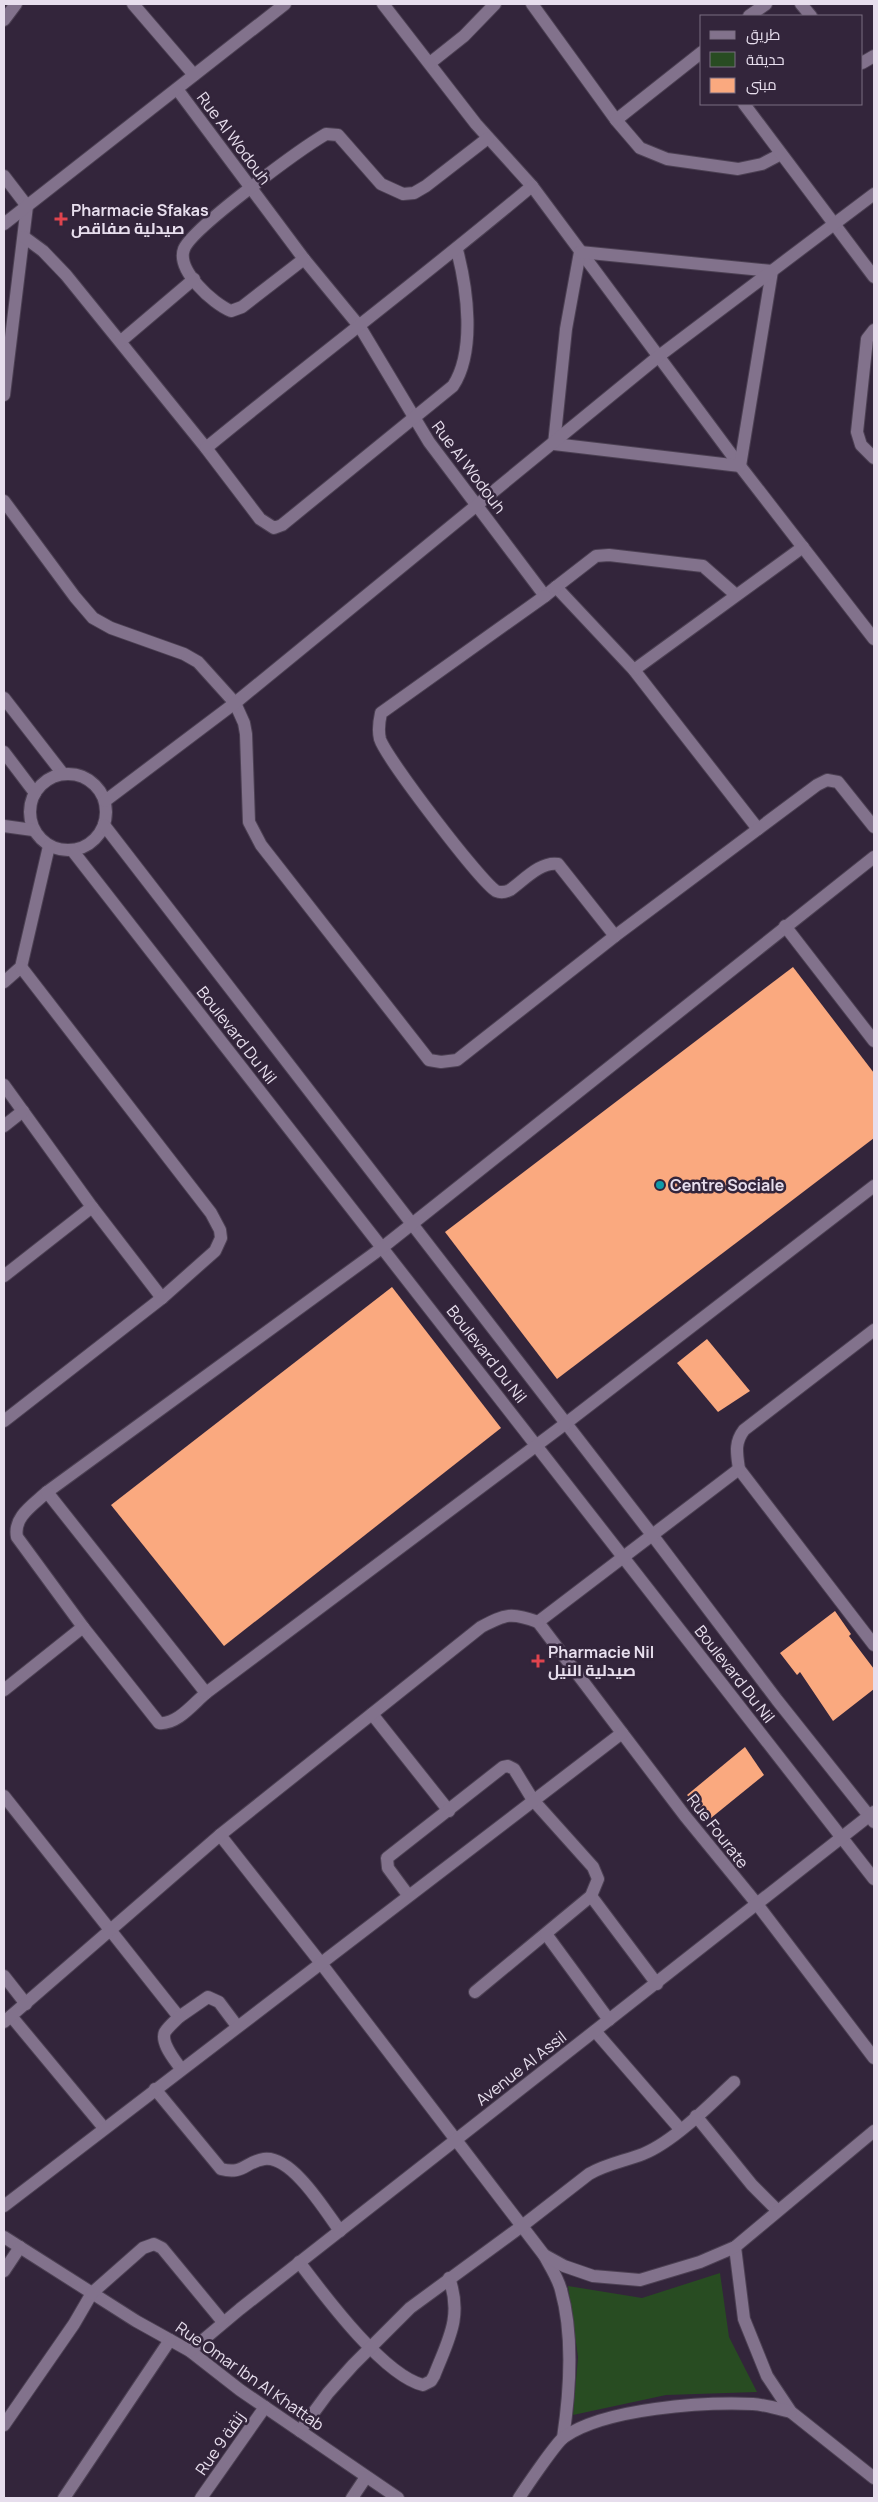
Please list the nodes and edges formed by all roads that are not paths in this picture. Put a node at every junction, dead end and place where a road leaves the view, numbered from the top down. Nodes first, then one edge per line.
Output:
1 (16, 4) edge
2 (133, 4) edge
3 (285, 4) edge
4 (383, 4) edge
5 (495, 4) edge
6 (532, 4) edge
7 (766, 4) edge
8 (802, 4) edge
9 (750, 15) edge
10 (810, 15) edge
11 (4, 20) edge
12 (700, 54) edge
13 (874, 56) edge
14 (863, 62) edge
15 (430, 63) junction
16 (194, 75) junction
17 (176, 89) junction
18 (745, 105) edge
19 (616, 120) junction
20 (488, 138) junction
21 (781, 154) junction
22 (4, 176) edge
23 (532, 186) junction
24 (251, 188) junction
25 (874, 194) edge
26 (27, 206) junction
27 (4, 224) edge
28 (834, 225) junction
29 (24, 237) junction
30 (457, 250) junction
31 (580, 252) junction
32 (304, 258) junction
33 (772, 271) junction
34 (874, 277) edge
35 (194, 279) junction
36 (360, 327) junction
37 (874, 330) edge
38 (121, 341) junction
39 (659, 356) junction
40 (4, 395) edge
41 (414, 419) junction
42 (554, 444) junction
43 (206, 448) junction
44 (874, 458) edge
45 (740, 466) junction
46 (4, 502) edge
47 (477, 506) junction
48 (803, 547) junction
49 (556, 587) junction
50 (736, 595) junction
51 (545, 596) junction
52 (874, 639) edge
53 (634, 670) junction
54 (4, 698) edge
55 (235, 703) junction
56 (4, 752) edge
57 (63, 774) junction
58 (35, 792) junction
59 (105, 801) junction
60 (104, 825) junction
61 (4, 826) edge
62 (874, 826) edge
63 (758, 829) junction
64 (34, 830) junction
65 (49, 846) junction
66 (72, 850) junction
67 (874, 857) edge
68 (785, 926) junction
69 (615, 936) junction
70 (21, 968) junction
71 (4, 982) edge
72 (874, 1041) edge
73 (4, 1085) edge
74 (23, 1111) junction
75 (4, 1126) edge
76 (874, 1186) edge
77 (92, 1207) junction
78 (411, 1224) junction
79 (383, 1247) junction
80 (4, 1276) edge
81 (162, 1298) junction
82 (874, 1330) edge
83 (4, 1421) edge
84 (565, 1424) junction
85 (537, 1445) junction
86 (739, 1469) junction
87 (47, 1492) junction
88 (10, 1529) edge
89 (653, 1536) junction
90 (623, 1559) junction
91 (538, 1622) junction
92 (83, 1627) junction
93 (874, 1645) edge
94 (4, 1690) edge
95 (206, 1693) junction
96 (372, 1714) junction
97 (622, 1732) junction
98 (4, 1796) edge
99 (533, 1800) junction
100 (449, 1811) junction
101 (873, 1817) edge
102 (220, 1835) junction
103 (842, 1838) junction
104 (874, 1879) edge
105 (408, 1895) junction
106 (591, 1896) junction
107 (757, 1904) junction
108 (111, 1930) junction
109 (546, 1934) junction
110 (320, 1962) junction
111 (4, 1976) edge
112 (657, 1984) junction
113 (475, 1992) dead end
114 (26, 2004) junction
115 (179, 2017) junction
116 (8, 2019) edge
117 (609, 2020) junction
118 (237, 2026) junction
119 (595, 2031) junction
120 (874, 2058) edge
121 (181, 2069) junction
122 (734, 2082) dead end
123 (155, 2089) junction
124 (696, 2116) junction
125 (104, 2128) junction
126 (680, 2129) junction
127 (874, 2131) edge
128 (456, 2140) junction
129 (4, 2206) edge
130 (777, 2210) junction
131 (522, 2226) junction
132 (340, 2231) junction
133 (4, 2237) edge
134 (735, 2247) junction
135 (20, 2248) junction
136 (544, 2255) junction
137 (300, 2262) junction
138 (4, 2271) edge
139 (449, 2278) junction
140 (92, 2293) junction
141 (223, 2322) junction
142 (170, 2340) junction
143 (370, 2347) junction
144 (190, 2351) junction
145 (265, 2407) junction
146 (791, 2412) junction
147 (4, 2425) edge
148 (300, 2431) junction
149 (563, 2438) junction
150 (366, 2477) junction
151 (874, 2478) edge
152 (64, 2498) edge
153 (201, 2498) edge
154 (352, 2498) edge
155 (398, 2498) edge
156 (519, 2498) edge

1 - 11 street
2 - 16 street
3 - 16 street
4 - 15 street
5 - 15 street
6 - 19 street
7 - 9 street
8 - 10 street
12 - 19 street
13 - 14 street
15 - 20 street
16 - 17 street
17 - 24 street, Rue Al Wodouh
17 - 26 street
18 - 21 street
19 - 21 street
20 - 23 street
20 - 24 street
21 - 28 street
22 - 26 street
23 - 30 street
23 - 31 street
24 - 32 street, Rue Al Wodouh
24 - 35 street
25 - 28 street
26 - 27 street
26 - 29 street
28 - 33 street
28 - 34 street
29 - 38 street
29 - 40 street
30 - 36 street
30 - 41 street
31 - 33 street
31 - 39 street
31 - 42 street
32 - 35 street
32 - 36 street, Rue Al Wodouh
33 - 39 street
33 - 45 street
35 - 38 street
36 - 41 street, Rue Al Wodouh
36 - 43 street
37 - 44 street
38 - 43 street
39 - 42 street
39 - 45 street
41 - 43 street
41 - 47 street, Rue Al Wodouh
42 - 45 street
42 - 47 street
45 - 48 street
46 - 55 street
47 - 51 street, Rue Al Wodouh
47 - 55 street
48 - 50 street
48 - 52 street
49 - 50 street
49 - 51 street
49 - 53 street
50 - 53 street
51 - 69 street
53 - 63 street
54 - 57 street
55 - 59 street
55 - 69 street
56 - 58 street
57 - 58 street
57 - 59 street
58 - 64 street
59 - 60 street
60 - 66 street
60 - 78 street, Boulevard Du Nil
61 - 64 street
62 - 63 street
63 - 69 street
64 - 65 street
65 - 66 street
65 - 70 street
66 - 79 street, Boulevard Du Nil
67 - 68 street
68 - 72 street
68 - 78 street
70 - 71 street
70 - 81 street
73 - 74 street
74 - 75 street
74 - 77 street
76 - 84 street
77 - 80 street
77 - 81 street
78 - 79 street
78 - 84 street, Boulevard Du Nil
79 - 85 street, Boulevard Du Nil
79 - 87 street
81 - 83 street
82 - 86 street
84 - 85 street
84 - 89 street, Boulevard Du Nil
85 - 90 street, Boulevard Du Nil
85 - 95 street
86 - 89 street
86 - 93 street
87 - 88 street
87 - 95 street
88 - 92 street
89 - 90 street
89 - 101 street, Boulevard Du Nil
90 - 91 street
90 - 103 street, Boulevard Du Nil
91 - 96 street
91 - 97 street, Rue Fourate
92 - 94 street
92 - 95 street
96 - 100 street
96 - 102 street
97 - 99 street
97 - 107 street, Rue Fourate
98 - 108 street
99 - 100 street
99 - 105 street
99 - 106 street
100 - 105 street
101 - 103 street, Avenue Al Assil
102 - 108 street
102 - 110 street
103 - 104 street, Boulevard Du Nil
103 - 107 street, Avenue Al Assil
105 - 110 street
106 - 109 street
106 - 112 street
107 - 112 street, Avenue Al Assil
107 - 120 street, Rue Fourate
108 - 114 street
108 - 115 street
109 - 113 street
109 - 117 street
110 - 118 street
110 - 128 street
111 - 114 street
112 - 117 street, Avenue Al Assil
114 - 116 street
115 - 118 street
115 - 121 street
116 - 125 street
117 - 119 street, Avenue Al Assil
118 - 121 street
119 - 126 street
119 - 128 street, Avenue Al Assil
121 - 123 street
122 - 124 street
123 - 125 street
123 - 132 street
124 - 126 street
124 - 130 street
125 - 129 street
126 - 131 street
127 - 130 street
128 - 131 street
128 - 132 street, Avenue Al Assil
130 - 134 street
131 - 136 street
131 - 139 street
132 - 137 street, Avenue Al Assil
133 - 135 street, Rue Omar Ibn Al Khattab
134 - 136 street
134 - 146 street
135 - 138 street
135 - 140 street, Rue Omar Ibn Al Khattab
136 - 149 street
137 - 141 street, Avenue Al Assil
137 - 143 street
139 - 143 street
139 - 143 street
140 - 141 street
140 - 142 street, Rue Omar Ibn Al Khattab
140 - 147 street
141 - 144 street, Avenue Al Assil
142 - 144 street, Rue Omar Ibn Al Khattab
142 - 152 street
143 - 148 street
144 - 145 street, Rue Omar Ibn Al Khattab
145 - 148 street, Rue Omar Ibn Al Khattab
145 - 153 street, Rue 9 زنقة
146 - 149 street
146 - 151 street
148 - 150 street, Rue Omar Ibn Al Khattab
149 - 156 street
150 - 154 street
150 - 155 street, Rue Omar Ibn Al Khattab

